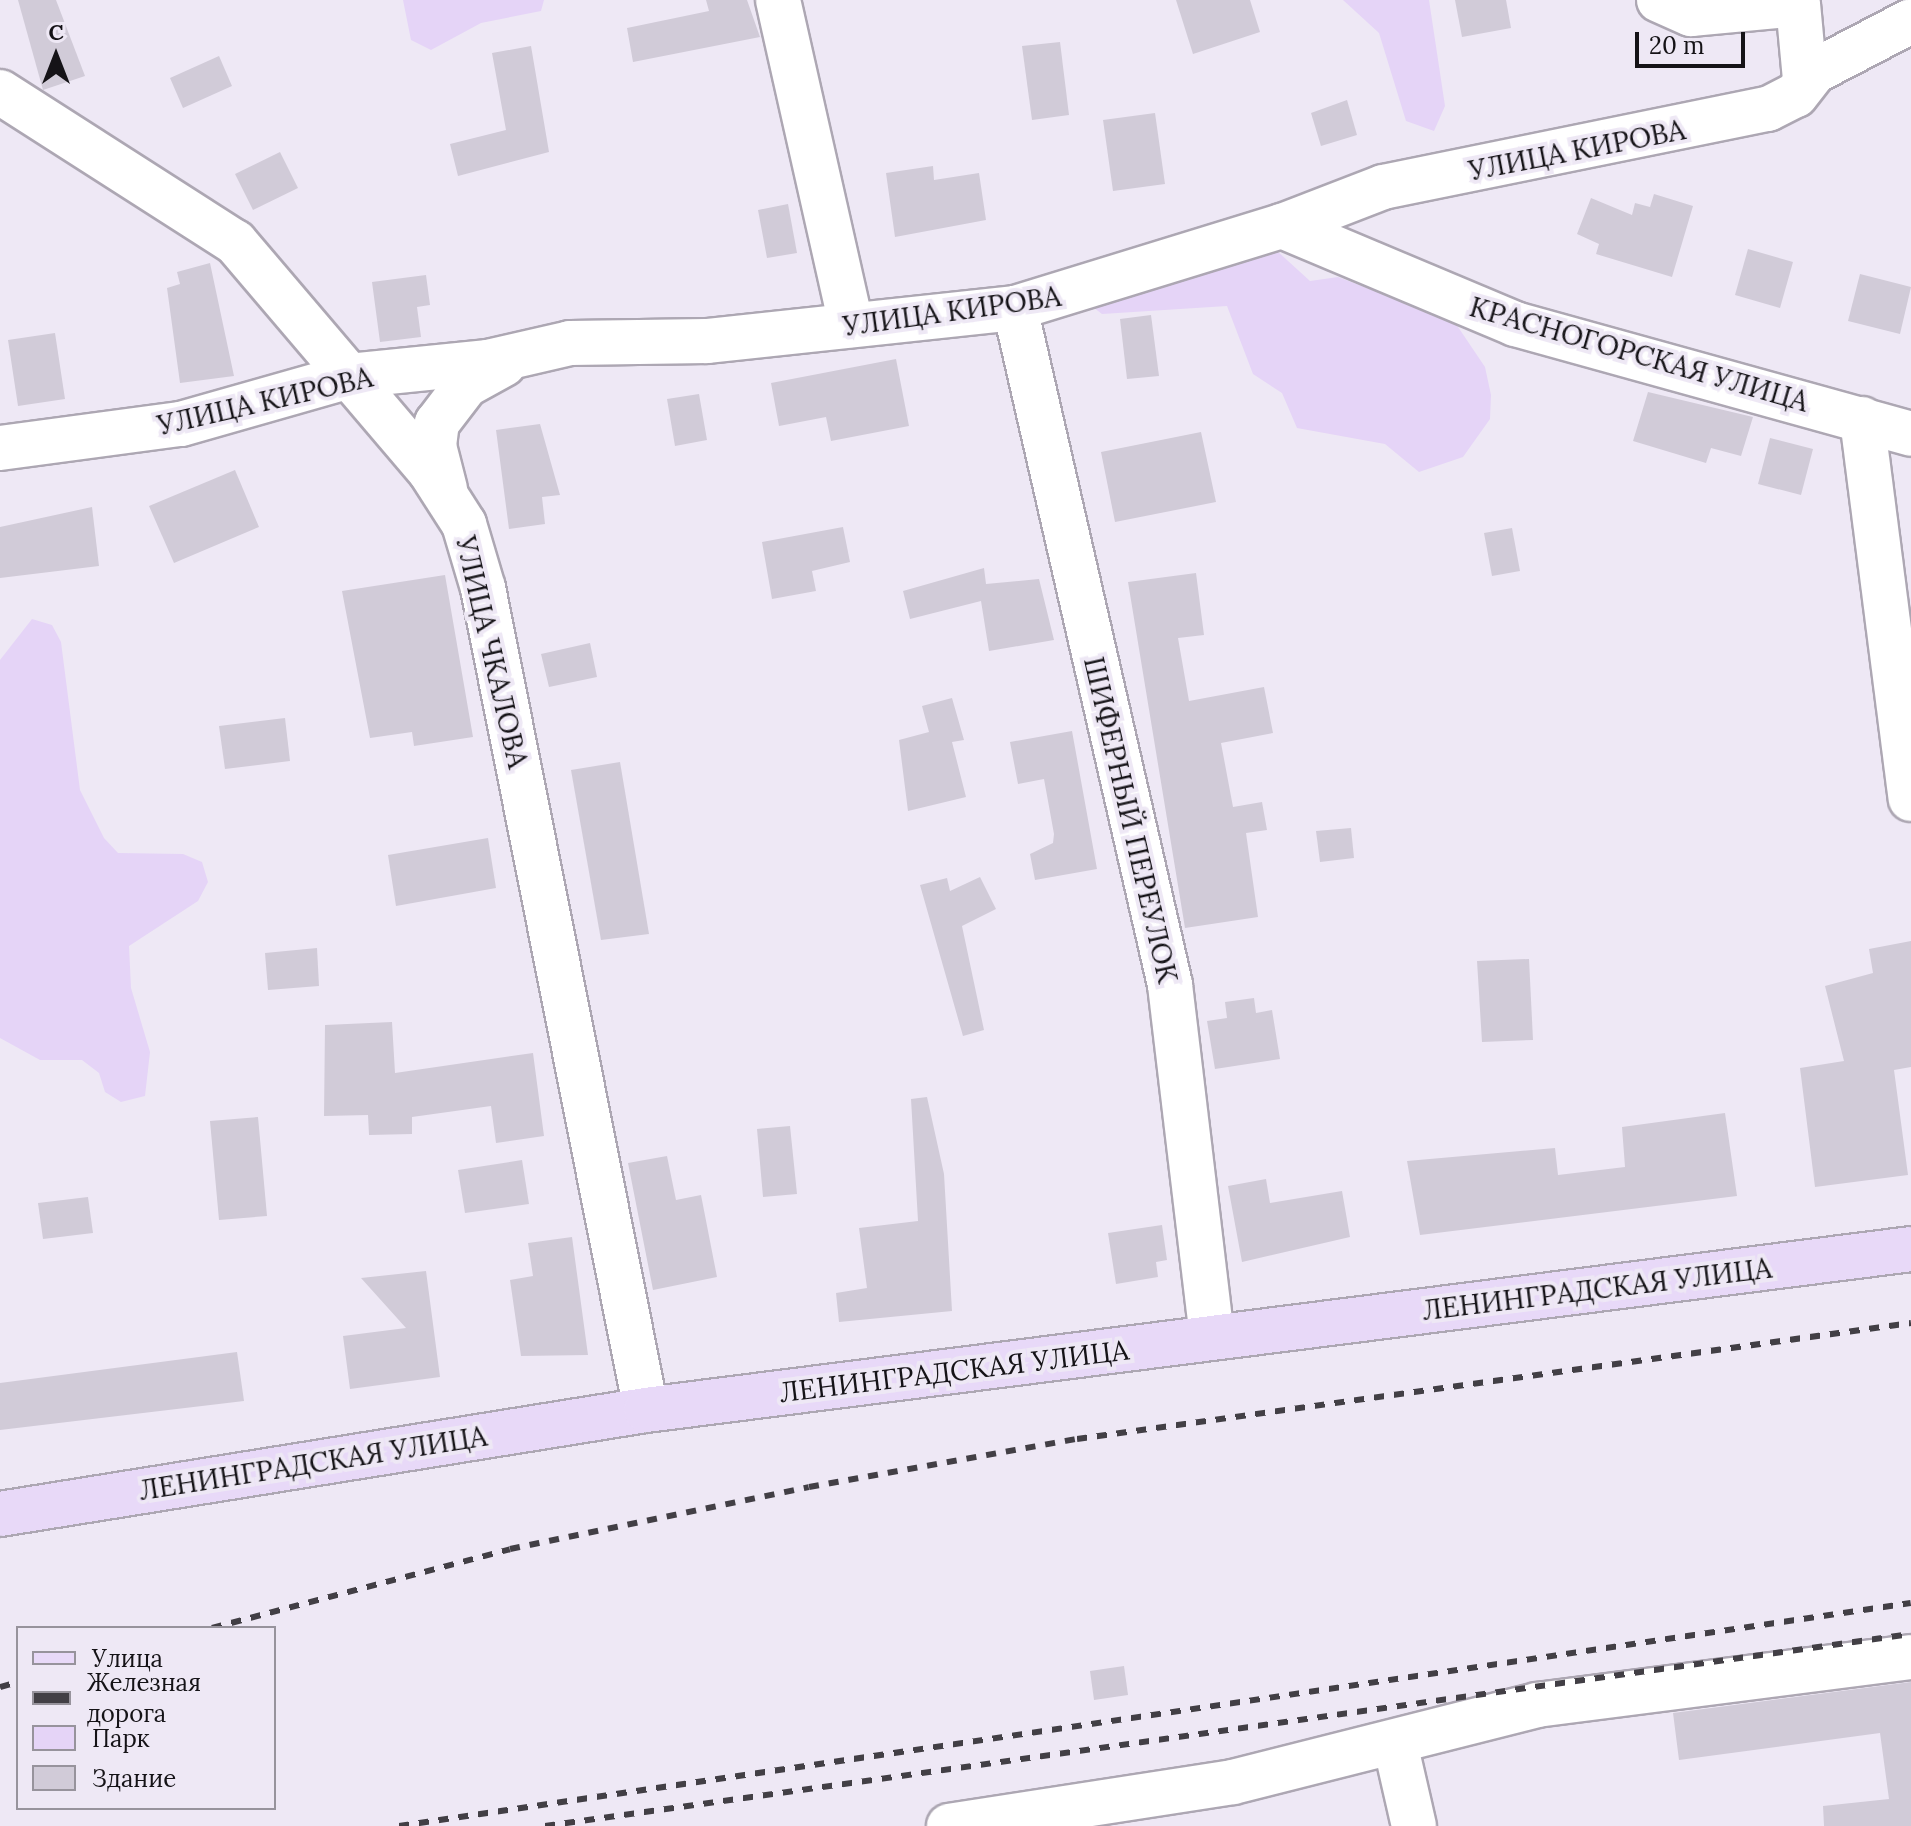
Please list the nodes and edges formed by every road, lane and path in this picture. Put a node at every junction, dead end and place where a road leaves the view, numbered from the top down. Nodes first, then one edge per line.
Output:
1 (778, 0) edge
2 (1659, 0) edge
3 (1813, 2) edge
4 (1911, 21) edge
5 (1805, 79) junction
6 (0, 92) edge
7 (1282, 226) junction
8 (1015, 308) junction
9 (851, 325) junction
10 (525, 356) junction
11 (349, 376) junction
12 (1862, 419) junction
13 (1911, 434) edge
14 (0, 448) edge
15 (448, 496) junction
16 (1911, 799) edge
17 (1911, 1249) edge
18 (1212, 1338) junction
19 (646, 1410) junction
20 (0, 1514) edge
21 (1911, 1657) edge
22 (1395, 1743) junction
23 (949, 1826) edge
24 (1414, 1826) edge

1 - 9 street
2 - 3 street
3 - 5 street
4 - 5 street, УЛИЦА КИРОВА
5 - 7 street, УЛИЦА КИРОВА
6 - 11 street, УЛИЦА ЧКАЛОВА
7 - 8 street, УЛИЦА КИРОВА
7 - 12 street, КРАСНОГОРСКАЯ УЛИЦА
8 - 9 street, УЛИЦА КИРОВА
8 - 18 street, ШИФЕРНЫЙ ПЕРЕУЛОК
9 - 10 street, УЛИЦА КИРОВА
10 - 11 street, УЛИЦА КИРОВА
10 - 15 street
11 - 14 street, УЛИЦА КИРОВА
11 - 15 street, УЛИЦА ЧКАЛОВА
12 - 13 street, КРАСНОГОРСКАЯ УЛИЦА
12 - 16 street
15 - 19 street, УЛИЦА ЧКАЛОВА
17 - 18 main road, ЛЕНИНГРАДСКАЯ УЛИЦА
18 - 19 main road, ЛЕНИНГРАДСКАЯ УЛИЦА
19 - 20 main road, ЛЕНИНГРАДСКАЯ УЛИЦА
21 - 22 street
22 - 23 street
22 - 24 street

